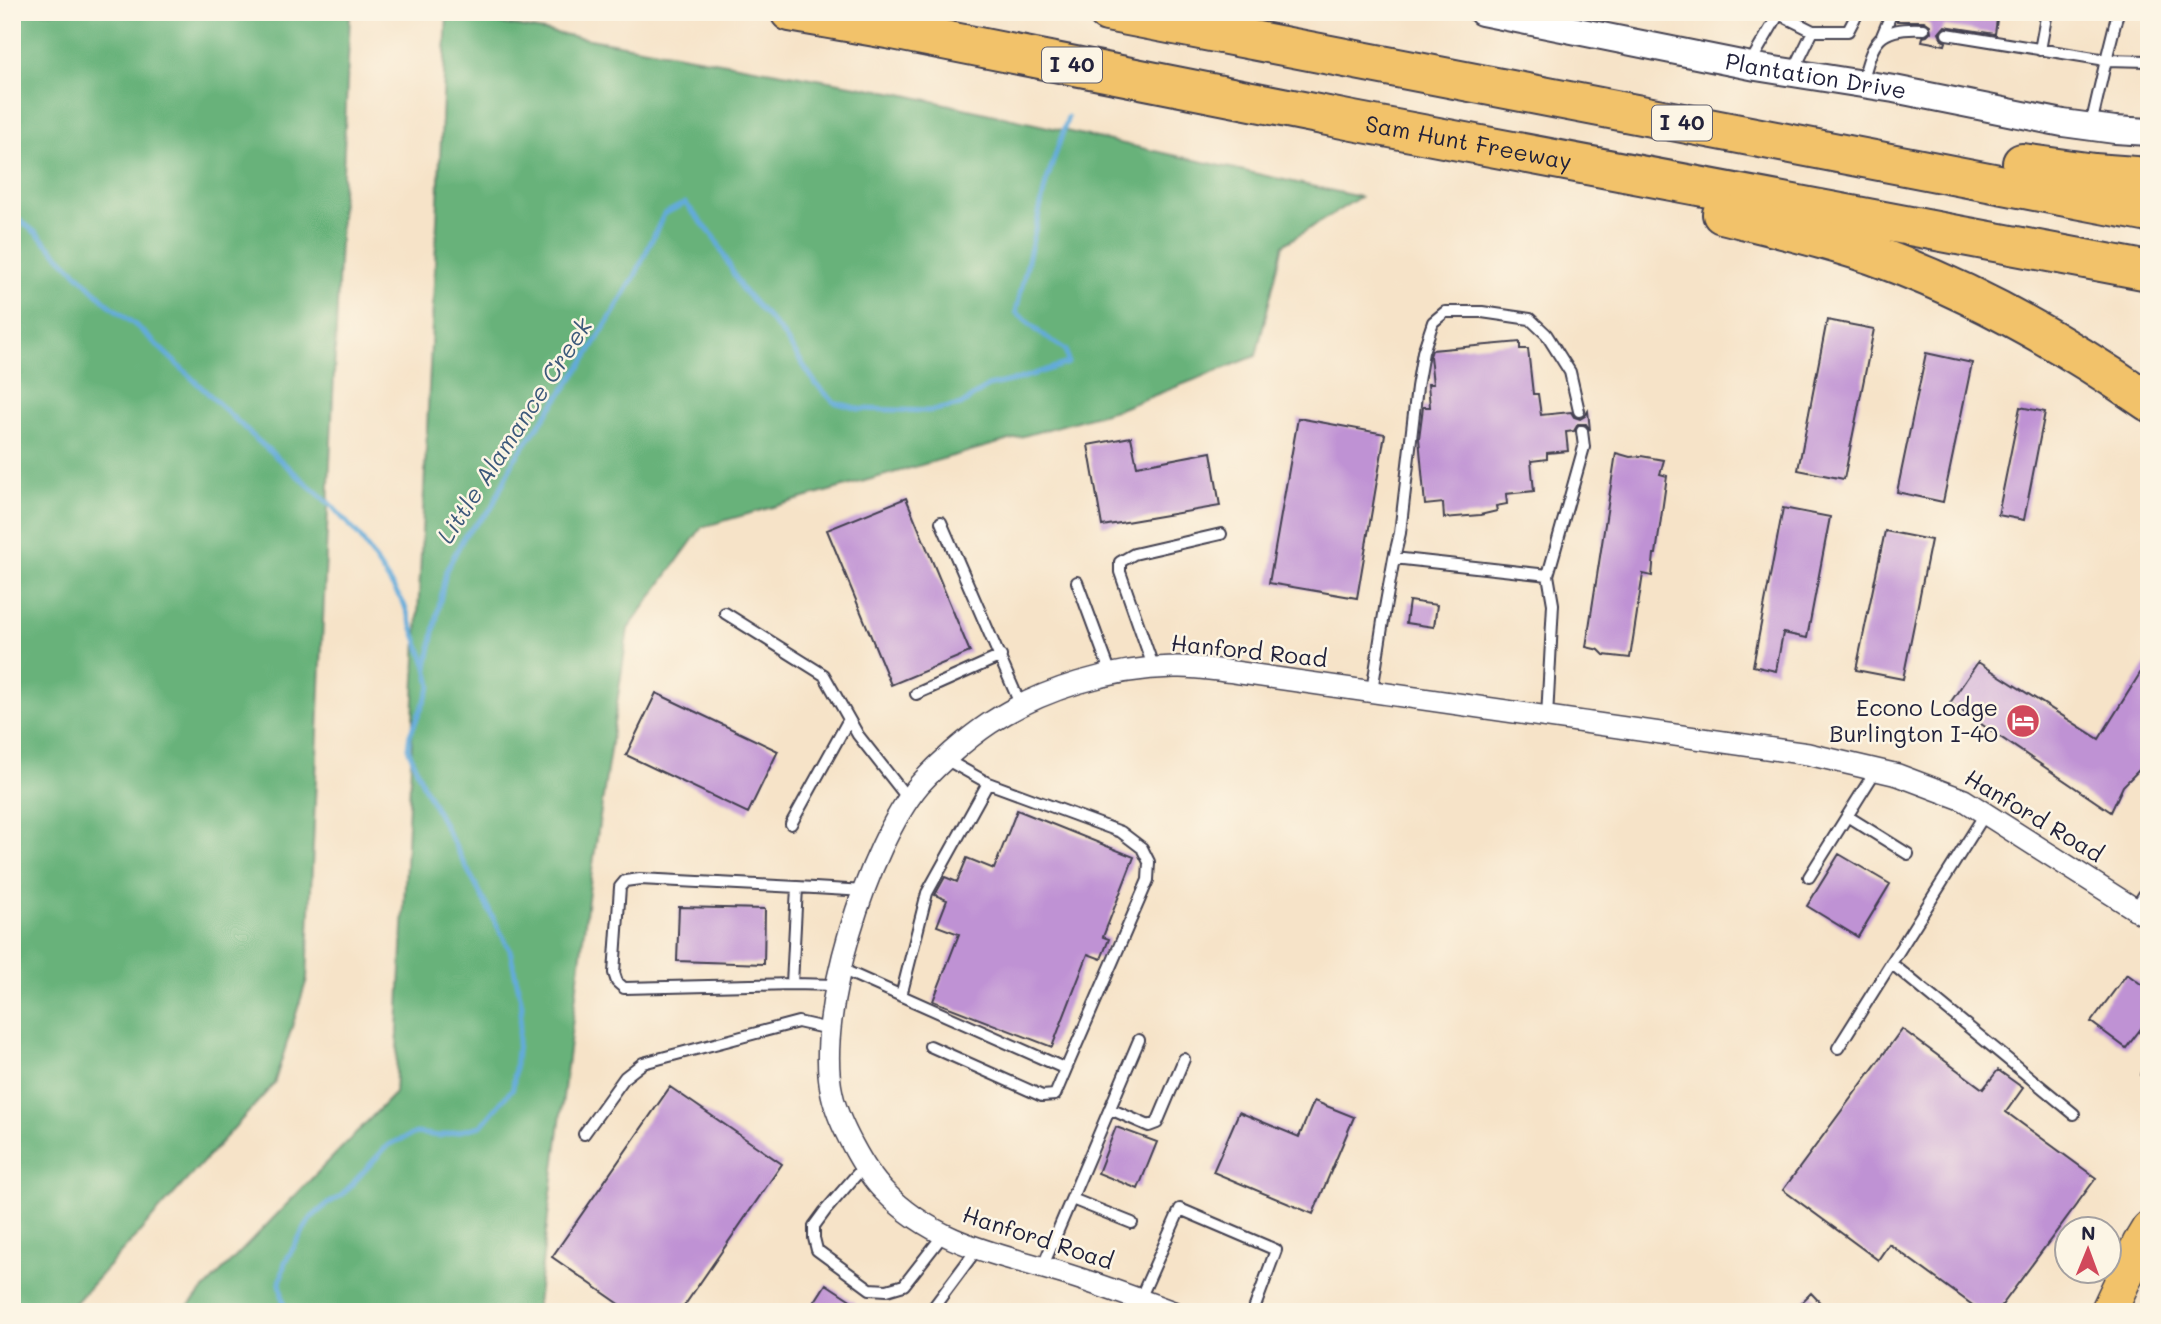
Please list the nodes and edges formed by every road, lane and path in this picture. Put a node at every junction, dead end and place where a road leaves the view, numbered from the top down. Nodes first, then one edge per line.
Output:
1 (790, 12) edge
2 (1107, 12) edge
3 (1482, 12) edge
4 (1858, 12) edge
5 (1892, 12) edge
6 (2047, 12) edge
7 (2118, 12) edge
8 (1779, 13) edge
9 (1510, 15) edge
10 (1924, 29) dead end
11 (1813, 31) junction
12 (1216, 32) junction
13 (1947, 34) dead end
14 (1882, 36) junction
15 (2040, 50) junction
16 (2106, 60) junction
17 (2149, 61) edge
18 (1749, 65) junction
19 (1793, 72) junction
20 (1862, 83) junction
21 (1353, 121) junction
22 (2091, 127) junction
23 (2149, 132) edge
24 (2149, 177) edge
25 (2149, 213) edge
26 (2149, 271) edge
27 (2149, 402) edge
28 (1579, 411) dead end
29 (1582, 431) dead end
30 (941, 522) dead end
31 (1221, 534) dead end
32 (1395, 558) junction
33 (1548, 575) junction
34 (1077, 582) dead end
35 (725, 613) dead end
36 (1001, 656) junction
37 (1154, 669) junction
38 (1111, 674) junction
39 (1372, 691) junction
40 (916, 694) dead end
41 (1021, 706) junction
42 (1547, 717) junction
43 (848, 721) junction
44 (945, 760) junction
45 (1876, 770) junction
46 (988, 783) junction
47 (909, 800) junction
48 (1985, 814) junction
49 (1847, 816) junction
50 (791, 824) dead end
51 (1908, 854) dead end
52 (1809, 877) dead end
53 (797, 887) junction
54 (2149, 887) edge
55 (865, 891) junction
56 (2142, 914) edge
57 (1891, 963) junction
58 (839, 977) junction
59 (792, 984) junction
60 (901, 996) junction
61 (829, 1029) junction
62 (1139, 1040) dead end
63 (930, 1046) dead end
64 (1838, 1048) dead end
65 (1184, 1059) dead end
66 (2149, 1068) edge
67 (1066, 1069) junction
68 (2149, 1080) edge
69 (1110, 1109) junction
70 (2074, 1114) dead end
71 (584, 1134) dead end
72 (865, 1165) junction
73 (1072, 1199) junction
74 (1132, 1223) dead end
75 (2149, 1229) edge
76 (943, 1235) junction
77 (977, 1249) junction
78 (1042, 1268) junction
79 (2115, 1298) edge
80 (1140, 1299) junction
81 (930, 1312) edge
82 (1173, 1312) edge
83 (1253, 1312) edge
84 (2089, 1312) edge

1 - 21 highway, Sam Hunt Freeway / I 40
2 - 12 highway, I 40
3 - 9 street, Plantation Drive
4 - 11 lane
5 - 14 lane
6 - 15 lane
7 - 16 lane
8 - 11 lane
8 - 18 lane
9 - 18 street, Plantation Drive
10 - 14 lane
11 - 19 lane
12 - 24 highway
12 - 25 highway, I 40
13 - 15 lane
14 - 20 lane
15 - 16 lane
16 - 17 lane
16 - 22 lane
18 - 19 street, Plantation Drive
19 - 20 street, Plantation Drive
20 - 22 street, Plantation Drive
21 - 26 highway, Sam Hunt Freeway / I 40
21 - 27 highway
22 - 23 street, Plantation Drive
28 - 32 lane
29 - 33 lane
30 - 36 lane
31 - 37 lane
32 - 33 lane
32 - 39 lane
33 - 42 lane
34 - 38 lane
35 - 43 lane
36 - 40 lane
36 - 41 lane
37 - 38 street, Hanford Road
37 - 39 street, Hanford Road
38 - 41 street, Hanford Road
39 - 42 street, Hanford Road
41 - 44 street, Hanford Road
42 - 45 street, Hanford Road
43 - 47 lane
43 - 50 lane
44 - 46 lane
44 - 47 street, Hanford Road
45 - 48 street, Hanford Road
45 - 49 lane
46 - 60 lane
46 - 67 lane
47 - 55 street, Hanford Road
48 - 56 street, Hanford Road
48 - 57 lane
49 - 51 lane
49 - 52 lane
53 - 55 lane
53 - 59 lane
53 - 59 lane
54 - 56 lane
55 - 58 street, Hanford Road
57 - 64 lane
57 - 70 lane
58 - 59 lane
58 - 60 lane
58 - 61 street, Hanford Road
60 - 67 lane
61 - 71 lane
61 - 72 street, Hanford Road
62 - 69 lane
63 - 67 lane
65 - 69 lane
66 - 68 lane
69 - 73 lane
72 - 76 street, Hanford Road
72 - 76 lane
73 - 74 lane
73 - 78 lane
75 - 79 main road
76 - 77 street, Hanford Road
77 - 78 street, Hanford Road
77 - 81 lane
78 - 80 street, Hanford Road
79 - 84 street
80 - 82 street, Hanford Road
80 - 83 lane

